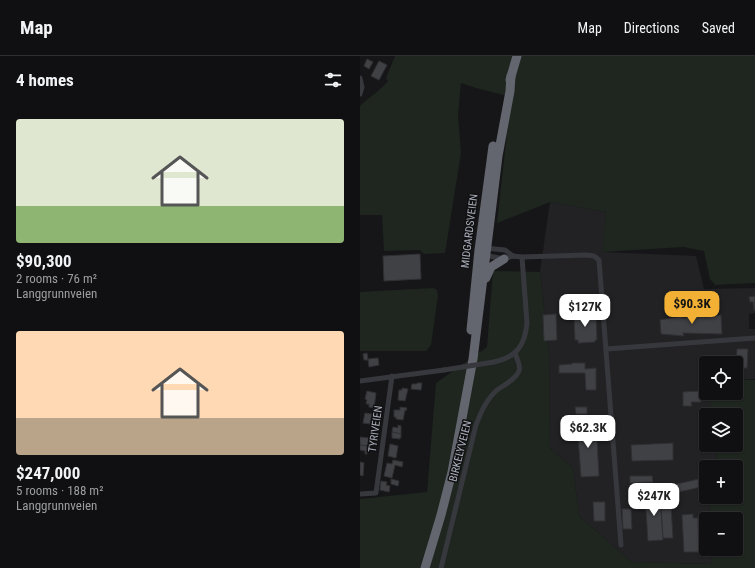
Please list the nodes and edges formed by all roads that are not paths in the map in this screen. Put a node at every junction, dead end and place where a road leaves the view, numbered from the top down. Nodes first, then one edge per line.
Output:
1 (517, 56) edge
2 (360, 78) edge
3 (360, 94) edge
4 (483, 251) junction
5 (522, 257) junction
6 (509, 258) junction
7 (482, 288) junction
8 (755, 338) edge
9 (606, 349) junction
10 (515, 353) junction
11 (392, 376) junction
12 (360, 381) edge
13 (466, 391) junction
14 (360, 494) edge
15 (621, 545) dead end
16 (425, 568) edge
17 (441, 568) edge

1 - 4 highway, MIDGARDSVEIEN
2 - 3 street
4 - 6 street
4 - 6 street
4 - 7 highway, MIDGARDSVEIEN
4 - 13 highway, MIDGARDSVEIEN
5 - 6 street
5 - 9 street
5 - 10 street
6 - 7 highway
7 - 13 highway, MIDGARDSVEIEN
8 - 9 street
9 - 15 street
10 - 11 street, bridge
10 - 17 street, BIRKELYVEIEN
11 - 12 street
11 - 14 street, TYRIVEIEN
13 - 16 highway, MIDGARDSVEIEN

